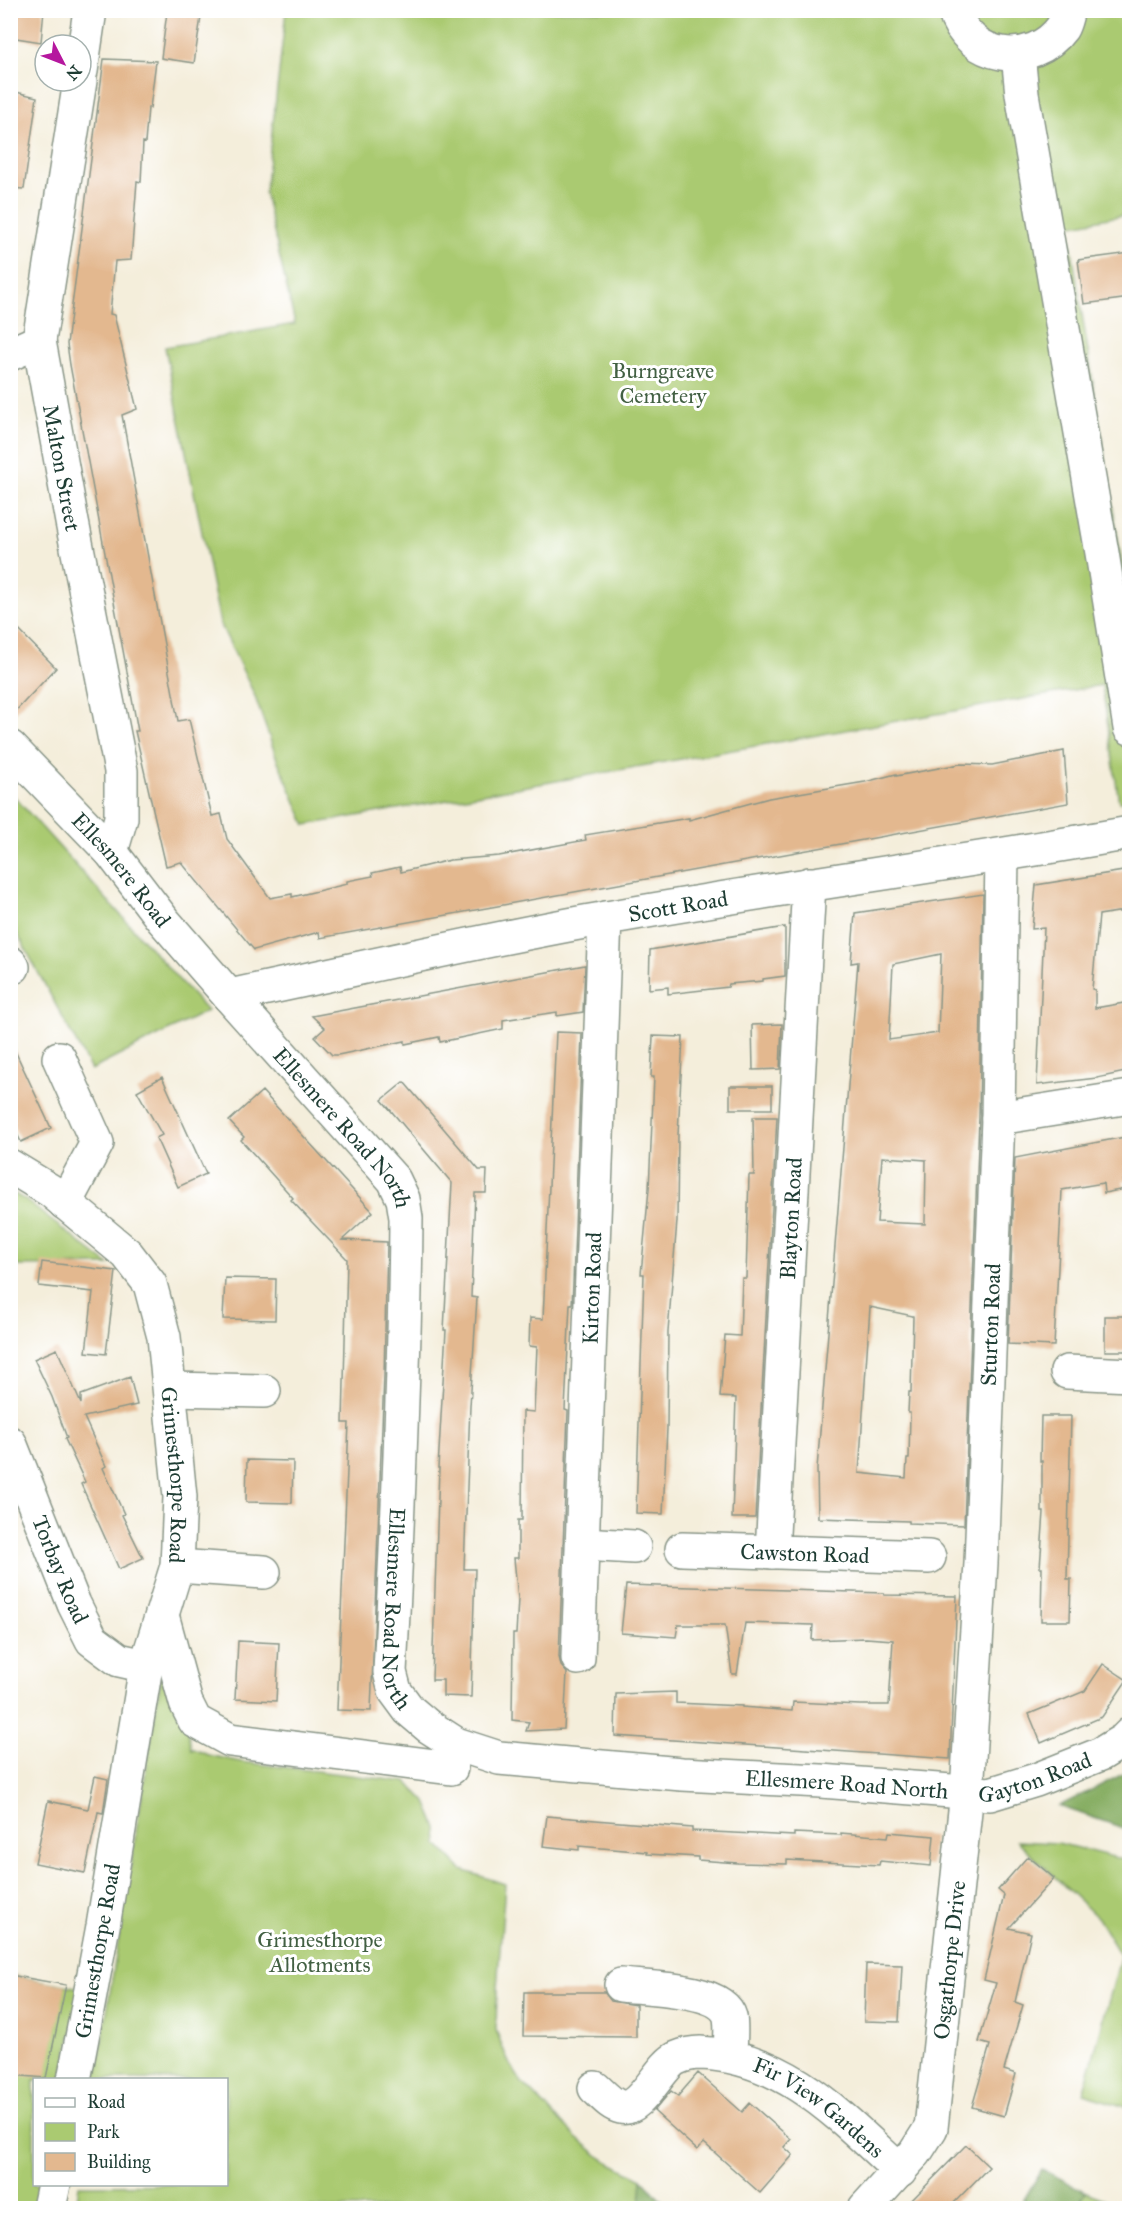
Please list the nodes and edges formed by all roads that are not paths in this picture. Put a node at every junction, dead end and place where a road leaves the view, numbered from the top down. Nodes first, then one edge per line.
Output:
1 (90, 10) edge
2 (954, 10) edge
3 (1068, 10) edge
4 (87, 33) edge
5 (1018, 54) junction
6 (78, 93) edge
7 (25, 347) edge
8 (1130, 728) edge
9 (10, 747) edge
10 (1130, 833) edge
11 (111, 852) junction
12 (1002, 855) junction
13 (809, 884) junction
14 (605, 918) junction
15 (229, 996) junction
16 (59, 1058) dead end
17 (1130, 1097) edge
18 (998, 1118) junction
19 (10, 1166) edge
20 (65, 1203) junction
21 (1067, 1372) dead end
22 (1130, 1375) edge
23 (171, 1389) junction
24 (264, 1391) dead end
25 (10, 1443) edge
26 (583, 1544) junction
27 (634, 1547) dead end
28 (682, 1549) dead end
29 (772, 1552) junction
30 (929, 1557) dead end
31 (177, 1566) junction
32 (264, 1572) dead end
33 (162, 1615) junction
34 (578, 1658) dead end
35 (146, 1666) junction
36 (1128, 1739) edge
37 (451, 1768) dead end
38 (967, 1792) junction
39 (621, 1985) dead end
40 (730, 2055) junction
41 (74, 2078) edge
42 (595, 2088) dead end
43 (931, 2128) joint
44 (900, 2171) junction
45 (54, 2186) edge
46 (49, 2208) edge
47 (865, 2208) edge

1 - 4 street
2 - 5 street
3 - 5 street
5 - 8 street
6 - 7 street, Malton Street
7 - 11 street, Malton Street
9 - 11 street, Ellesmere Road
10 - 12 street, Scott Road
11 - 15 street, Ellesmere Road
12 - 13 street, Scott Road
12 - 18 street, Sturton Road
13 - 14 street, Scott Road
13 - 29 street, Blayton Road
14 - 15 street, Scott Road
14 - 26 street, Kirton Road
15 - 38 street, Ellesmere Road North
16 - 20 street
17 - 18 street
18 - 38 street, Sturton Road
19 - 20 street, Grimesthorpe Road
20 - 23 street, Grimesthorpe Road
21 - 22 street
23 - 24 street
23 - 31 street, Grimesthorpe Road
25 - 35 street, Torbay Road
26 - 27 street
26 - 34 street, Kirton Road
28 - 29 street, Cawston Road
29 - 30 street, Cawston Road
31 - 32 street
31 - 33 street, Grimesthorpe Road
33 - 35 street, Grimesthorpe Road
33 - 37 street
35 - 41 street, Grimesthorpe Road
36 - 38 street, Gayton Road
38 - 43 street, Osgathorpe Drive
39 - 40 street, Fir View Gardens
40 - 42 street, Fir View Gardens
40 - 44 street, Fir View Gardens
43 - 44 street, Fir View Gardens
44 - 47 street, Fir View Gardens
45 - 46 street

